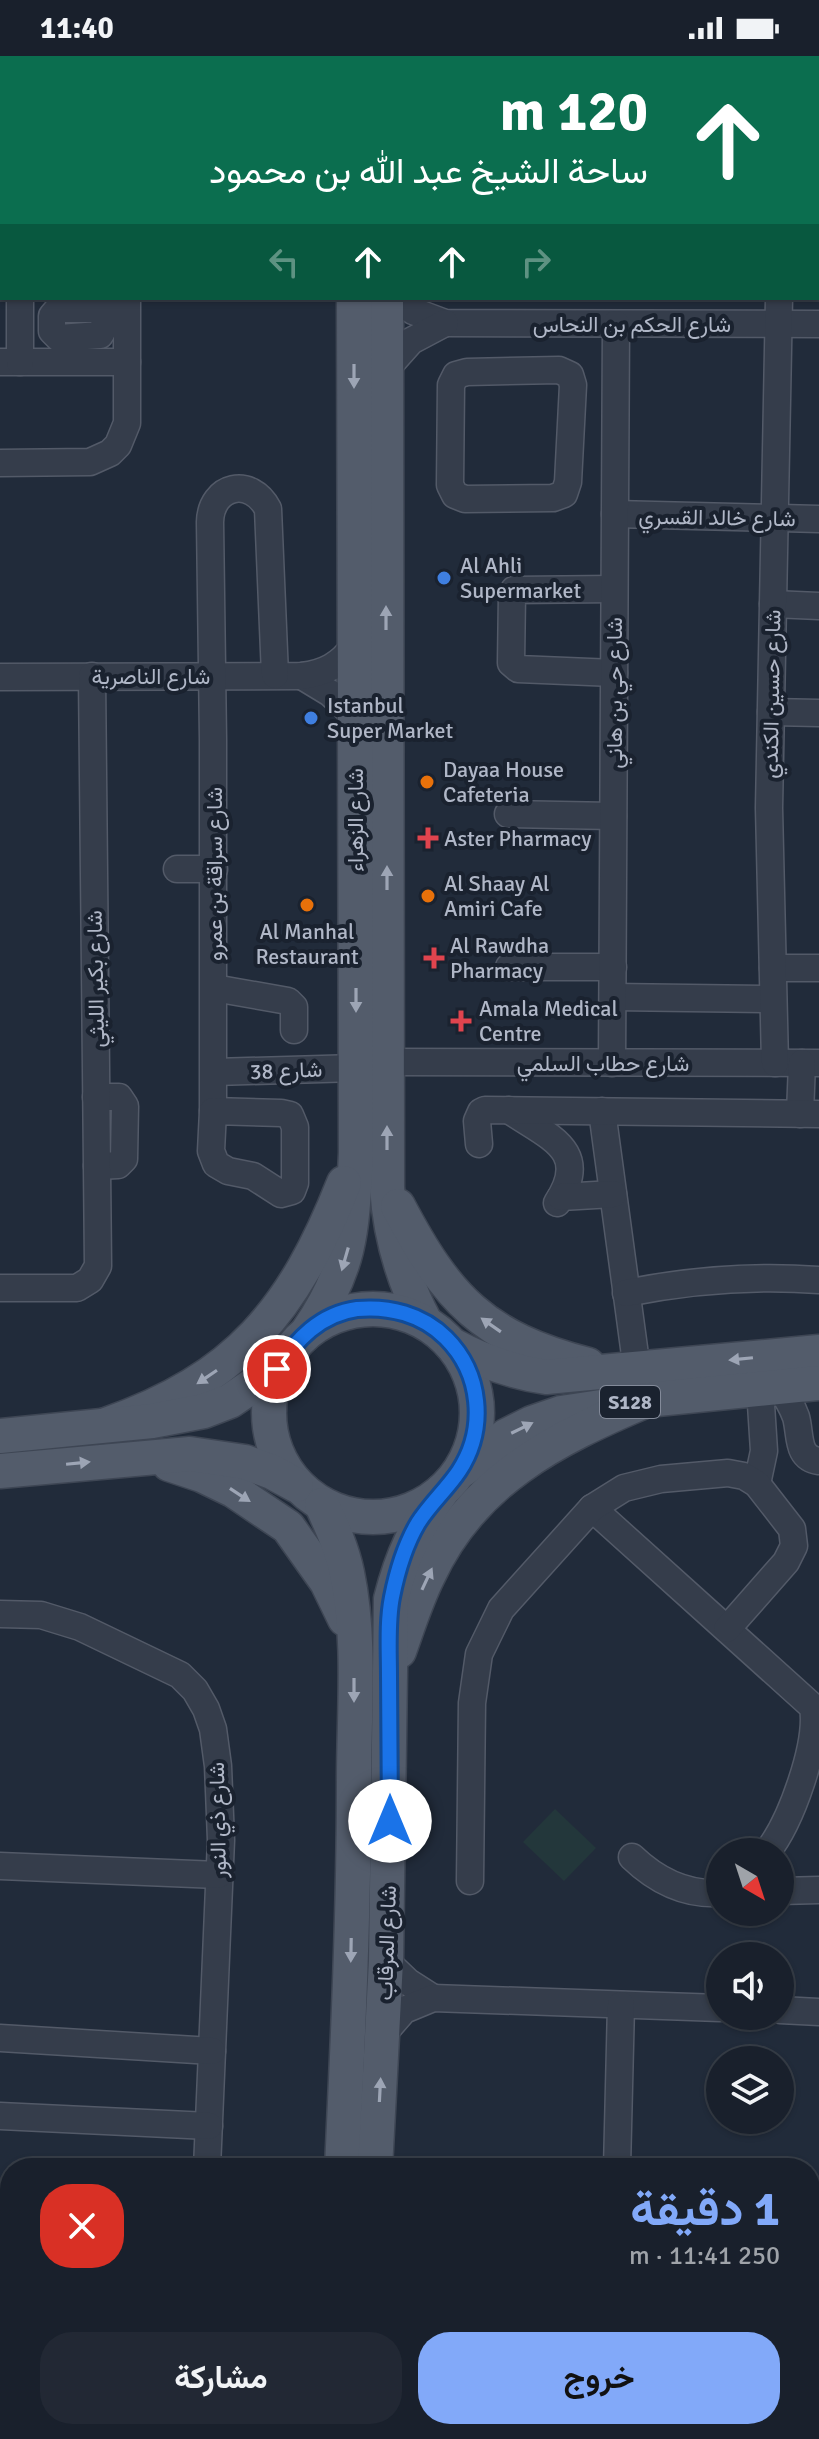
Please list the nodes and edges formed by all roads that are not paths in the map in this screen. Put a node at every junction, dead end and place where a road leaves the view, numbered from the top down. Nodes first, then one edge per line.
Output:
1 (20, 300) edge
2 (354, 300) edge
3 (386, 300) edge
4 (398, 300) edge
5 (112, 302) edge
6 (779, 311) edge
7 (445, 323) junction
8 (616, 324) junction
9 (819, 324) edge
10 (10, 362) edge
11 (127, 362) junction
12 (386, 369) junction
13 (570, 444) junction
14 (615, 444) junction
15 (0, 463) edge
16 (615, 514) junction
17 (775, 518) junction
18 (819, 519) edge
19 (614, 589) junction
20 (773, 604) junction
21 (819, 606) edge
22 (354, 646) junction
23 (614, 673) junction
24 (275, 675) junction
25 (92, 676) junction
26 (213, 676) junction
27 (302, 676) junction
28 (0, 677) edge
29 (771, 712) junction
30 (819, 713) edge
31 (355, 716) junction
32 (508, 814) dead end
33 (613, 816) junction
34 (177, 869) dead end
35 (214, 869) junction
36 (509, 967) dead end
37 (613, 967) junction
38 (773, 968) junction
39 (819, 968) edge
40 (214, 988) junction
41 (613, 997) junction
42 (773, 999) junction
43 (294, 1030) dead end
44 (612, 1063) junction
45 (775, 1063) junction
46 (810, 1063) edge
47 (372, 1065) junction
48 (221, 1072) junction
49 (509, 1110) junction
50 (220, 1111) dead end
51 (602, 1111) junction
52 (810, 1114) edge
53 (479, 1144) dead end
54 (356, 1153) junction
55 (387, 1187) junction
56 (613, 1194) junction
57 (819, 1280) edge
58 (0, 1288) edge
59 (626, 1293) junction
60 (425, 1322) junction
61 (308, 1331) junction
62 (454, 1346) junction
63 (819, 1352) edge
64 (277, 1369) junction
65 (633, 1381) junction
66 (819, 1383) edge
67 (770, 1388) junction
68 (106, 1425) junction
69 (0, 1436) edge
70 (142, 1457) junction
71 (819, 1461) edge
72 (0, 1471) edge
73 (450, 1482) junction
74 (757, 1484) junction
75 (309, 1495) junction
76 (592, 1508) junction
77 (0, 1614) edge
78 (727, 1629) junction
79 (354, 1641) junction
80 (389, 1677) junction
81 (777, 1838) edge
82 (632, 1857) dead end
83 (0, 1866) edge
84 (218, 1875) junction
85 (470, 1881) dead end
86 (819, 1890) edge
87 (794, 1891) edge
88 (706, 1892) edge
89 (386, 1961) junction
90 (433, 1998) junction
91 (621, 2005) junction
92 (706, 2008) edge
93 (794, 2011) edge
94 (819, 2012) edge
95 (384, 2033) junction
96 (0, 2038) edge
97 (212, 2051) junction
98 (0, 2116) edge
99 (209, 2126) junction
100 (207, 2158) edge
101 (343, 2158) edge
102 (376, 2158) edge
103 (617, 2158) edge

1 - 10 street
2 -> 22 main road, شارع الزهراء
3 - 12 main road, شارع الزهراء
4 - 7 street, شارع الحكم بن النحاس
5 - 11 street
6 - 8 street, شارع الحكم بن النحاس
6 - 9 street, شارع الحكم بن النحاس
6 - 17 street, شارع حسين الكندي
7 - 8 street, شارع الحكم بن النحاس
7 - 12 street, شارع الحكم بن النحاس
8 - 14 street, شارع حي بن هاني
10 - 11 street
11 - 15 street
47 -> 12 main road, شارع الزهراء
13 - 13 street
13 - 14 street
14 - 16 street, شارع حي بن هاني
16 - 17 street, شارع خالد القسري
16 - 19 street, شارع حي بن هاني
17 - 18 street, شارع خالد القسري
17 - 20 street, شارع حسين الكندي
19 - 23 street, شارع حي بن هاني
19 - 23 street
20 - 21 street
20 - 29 street, شارع حسين الكندي
22 - 27 street, شارع الناصرية
22 - 31 main road, شارع الزهراء
23 - 33 street, شارع حي بن هاني
24 - 26 street, شارع الناصرية
24 - 26 street, شارع سراقة بن عمرو
24 - 27 street, شارع الناصرية
25 - 26 street, شارع الناصرية
25 - 28 street, شارع الناصرية
25 - 58 street, شارع بكير الليثي
26 - 35 street, شارع سراقة بن عمرو
27 - 31 street
29 - 30 street
29 - 38 street, شارع حسين الكندي
31 -> 47 main road, شارع الزهراء
32 - 33 street
33 - 37 street, شارع حي بن هاني
34 - 35 street
35 - 40 street, شارع سراقة بن عمرو
36 - 37 street
37 - 41 street, شارع حي بن هاني
38 - 39 street
38 - 42 street, شارع حسين الكندي
40 - 43 street
40 - 48 street, شارع سراقة بن عمرو
41 - 42 street
41 - 44 street, شارع حي بن هاني
42 - 45 street, شارع حسين الكندي
44 - 45 street, شارع حطاب السلمي
44 - 47 street, شارع حطاب السلمي
45 - 46 street, شارع حطاب السلمي
46 - 52 street
47 - 48 street, شارع 38
47 - 54 main road, شارع الزهراء
55 -> 47 main road, شارع الزهراء
48 - 50 street, شارع سراقة بن عمرو
49 - 51 street
49 - 53 street
49 - 56 street
51 - 52 street
51 - 56 street
54 -> 61 main road, شارع الزهراء
54 -> 68 main road
55 - 60 main road, شارع الزهراء
65 -> 55 main road
56 - 59 street
57 - 59 street
59 - 65 street
60 - 61 main road
60 - 62 main road
61 - 64 main road
62 - 65 main road, S128
62 - 73 main road
63 -> 65 main road, S128
64 - 68 main road
64 - 75 main road
65 - 67 main road, S128
73 -> 65 main road, S128
80 -> 65 main road
66 - 67 main road, S128
67 - 71 street
67 - 74 street
68 - 69 main road
72 -> 70 main road
70 - 75 main road
70 -> 79 main road
73 - 75 main road
73 - 80 main road, شارع المرقاب
74 - 76 street
74 - 78 street
75 - 79 main road, شارع المرقاب
76 - 78 street
76 - 85 street
77 - 84 street, شارع ذي النور
78 - 81 street
79 -> 101 main road, شارع المرقاب
80 - 89 main road, شارع المرقاب
82 - 88 street
83 - 84 street
84 - 97 street, شارع ذي النور
86 - 87 street
89 - 90 street
89 - 95 main road, شارع المرقاب
90 - 91 street
90 - 95 street
91 - 92 street
91 - 103 street
93 - 94 street
102 -> 95 main road, شارع المرقاب
96 - 97 street
97 - 99 street, شارع ذي النور
98 - 99 street
99 - 100 street, شارع ذي النور

